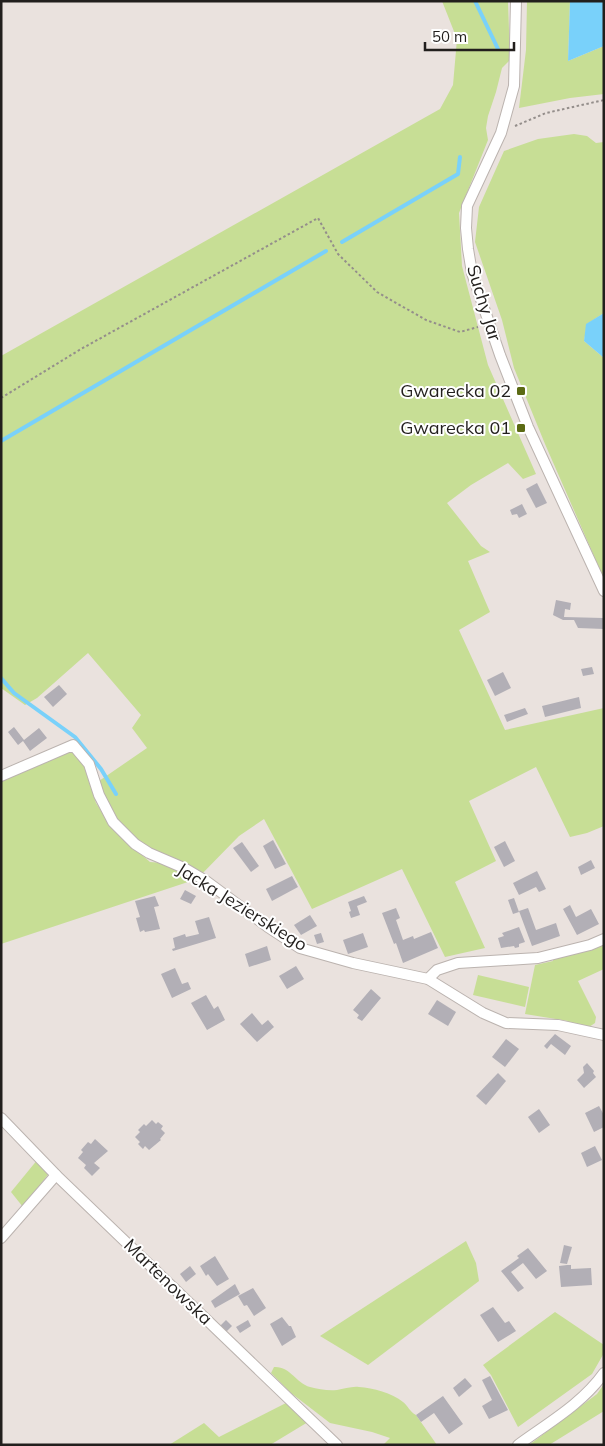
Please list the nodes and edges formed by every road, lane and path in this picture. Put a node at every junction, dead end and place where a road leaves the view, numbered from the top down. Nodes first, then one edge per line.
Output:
1 (516, 1) edge
2 (604, 100) edge
3 (527, 120) dead end
4 (490, 323) junction
5 (1, 398) edge
6 (604, 591) edge
7 (1, 776) edge
8 (604, 938) edge
9 (428, 979) junction
10 (604, 1035) edge
11 (1, 1118) edge
12 (56, 1175) junction
13 (1, 1238) edge
14 (604, 1373) edge
15 (336, 1445) edge
16 (518, 1445) edge

1 - 4 street, Suchy Jar
2 - 3 path
4 - 5 path
4 - 6 street, Suchy Jar
7 - 9 street, Jacka Jezierskiego
8 - 9 street
9 - 10 street
11 - 12 street, Martenowska
12 - 13 street
12 - 15 street, Martenowska
14 - 16 street

